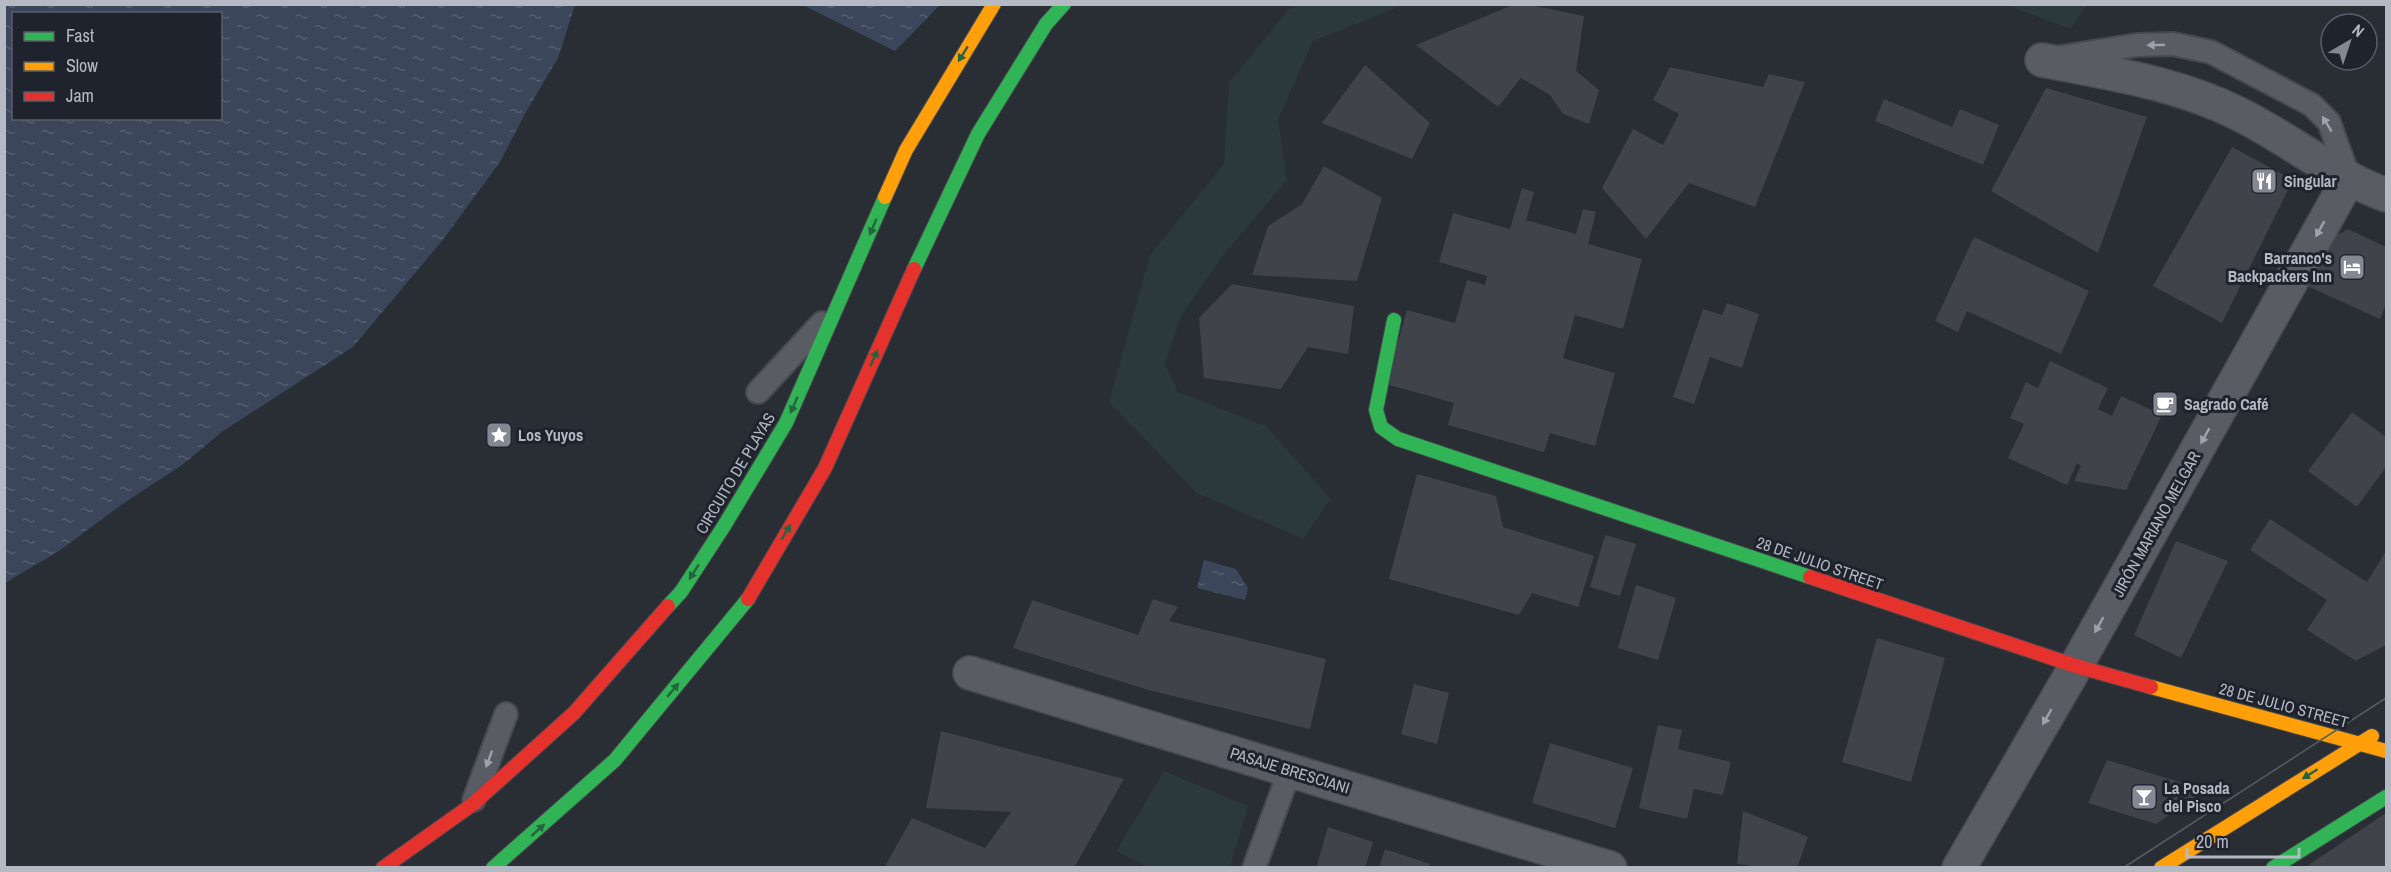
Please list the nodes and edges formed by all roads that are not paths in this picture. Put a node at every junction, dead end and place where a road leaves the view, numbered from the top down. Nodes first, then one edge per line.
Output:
1 (994, 4) edge
2 (1064, 4) edge
3 (2042, 60) joint
4 (2349, 178) junction
5 (2386, 195) edge
6 (838, 306) junction
7 (1394, 320) dead end
8 (758, 392) dead end
9 (2076, 666) junction
10 (970, 673) dead end
11 (506, 714) dead end
12 (2386, 728) edge
13 (2360, 743) junction
14 (2386, 751) edge
15 (1290, 770) junction
16 (2386, 797) edge
17 (472, 804) junction
18 (383, 867) edge
19 (493, 867) edge
20 (1254, 867) edge
21 (1610, 867) edge
22 (1959, 867) edge
23 (2161, 867) edge
24 (2273, 867) edge

1 -> 6 main road, CIRCUITO DE PLAYAS
19 -> 2 main road
3 - 4 street
4 -> 3 lane
4 - 5 street
4 -> 9 street, JIRÓN MARIANO MELGAR
6 - 8 lane
6 -> 17 main road, CIRCUITO DE PLAYAS
7 - 9 main road, 28 DE JULIO STREET
9 - 13 main road, 28 DE JULIO STREET
9 -> 22 street, JIRÓN MARIANO MELGAR
10 - 15 street, PASAJE BRESCIANI
11 -> 17 lane
12 - 13 main road
13 - 14 main road, 28 DE JULIO STREET
13 -> 23 main road
15 - 20 lane
15 - 21 street, PASAJE BRESCIANI
16 - 24 main road
17 - 18 main road, CIRCUITO DE PLAYAS

